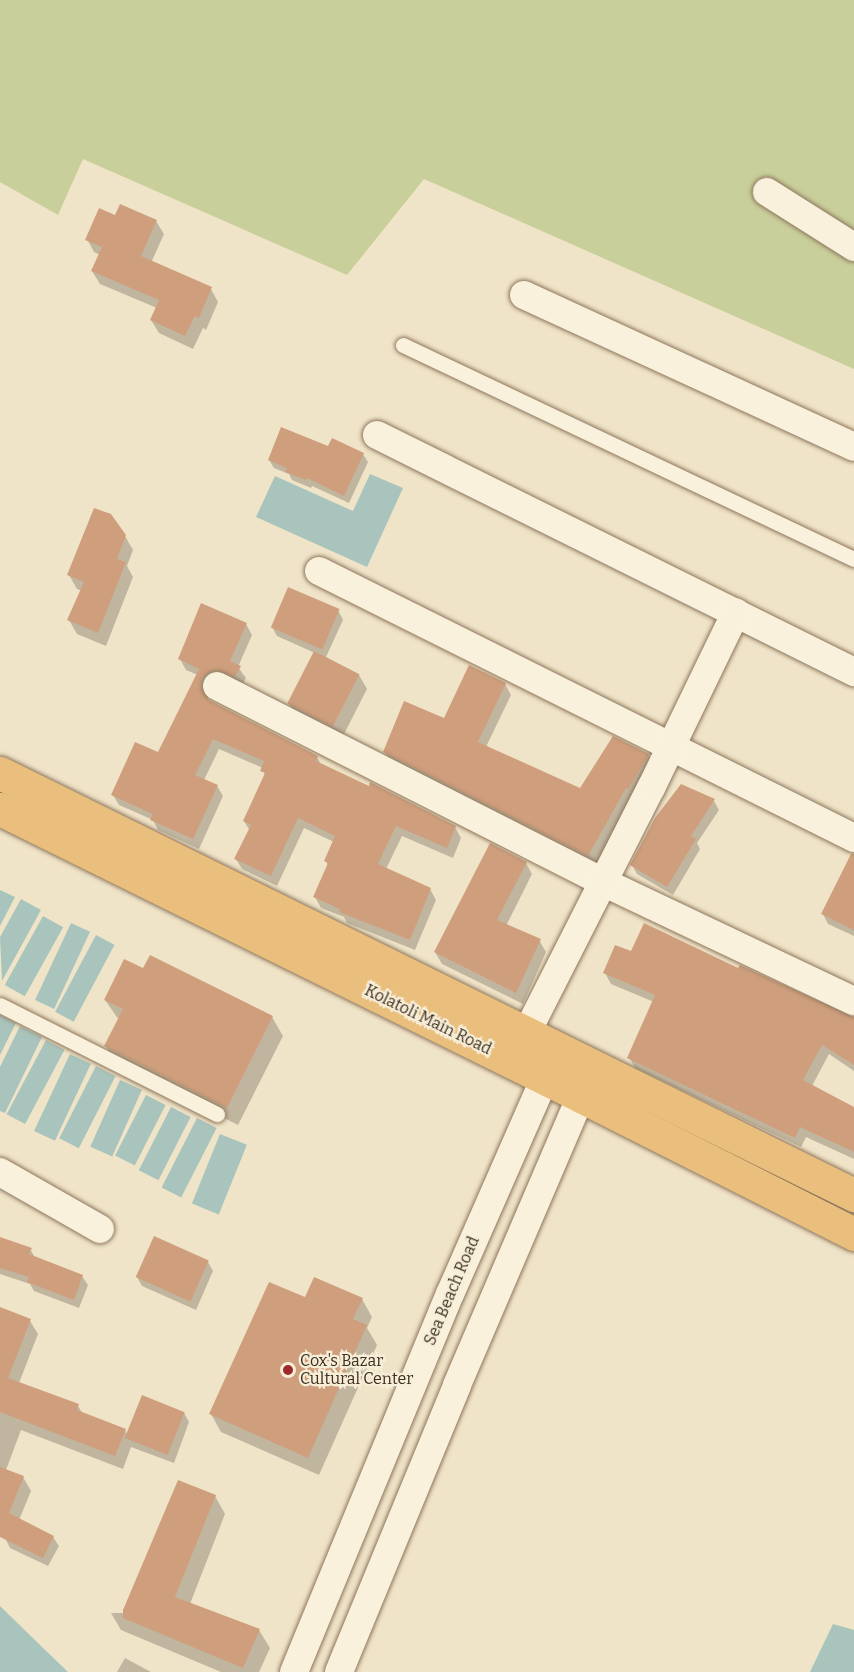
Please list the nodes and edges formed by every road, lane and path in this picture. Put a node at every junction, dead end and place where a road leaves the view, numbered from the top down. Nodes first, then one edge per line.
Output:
1 (767, 192) dead end
2 (854, 247) edge
3 (524, 295) dead end
4 (403, 345) dead end
5 (377, 435) dead end
6 (854, 447) edge
7 (854, 559) edge
8 (319, 571) dead end
9 (735, 612) junction
10 (854, 672) edge
11 (217, 686) dead end
12 (672, 745) junction
13 (1, 775) edge
14 (0, 809) edge
15 (854, 838) edge
16 (603, 882) junction
17 (854, 1001) edge
18 (0, 1005) edge
19 (526, 1034) junction
20 (545, 1078) junction
21 (581, 1096) junction
22 (217, 1114) dead end
23 (0, 1172) edge
24 (854, 1195) edge
25 (100, 1229) dead end
26 (854, 1234) edge
27 (419, 1370) junction
28 (457, 1385) junction
29 (305, 1646) junction
30 (347, 1669) edge
31 (294, 1672) edge

1 - 2 street
3 - 6 street
4 - 7 lane
5 - 9 street
8 - 12 street
9 - 10 street
9 - 12 street
11 - 16 street
12 - 15 street
12 - 16 street
13 - 19 highway, Kolatoli Main Road
14 - 20 highway, Kolatoli Main Road
16 - 17 street
16 - 19 street
18 - 22 lane
19 - 24 highway, Kolatoli Main Road
20 - 21 highway, Kolatoli Main Road
20 - 27 street, Sea Beach Road
21 - 26 highway, Kolatoli Main Road
21 - 28 street
23 - 25 street
27 - 28 street
27 - 29 street, Sea Beach Road
28 - 30 street
29 - 30 street
29 - 31 street, Sea Beach Road

